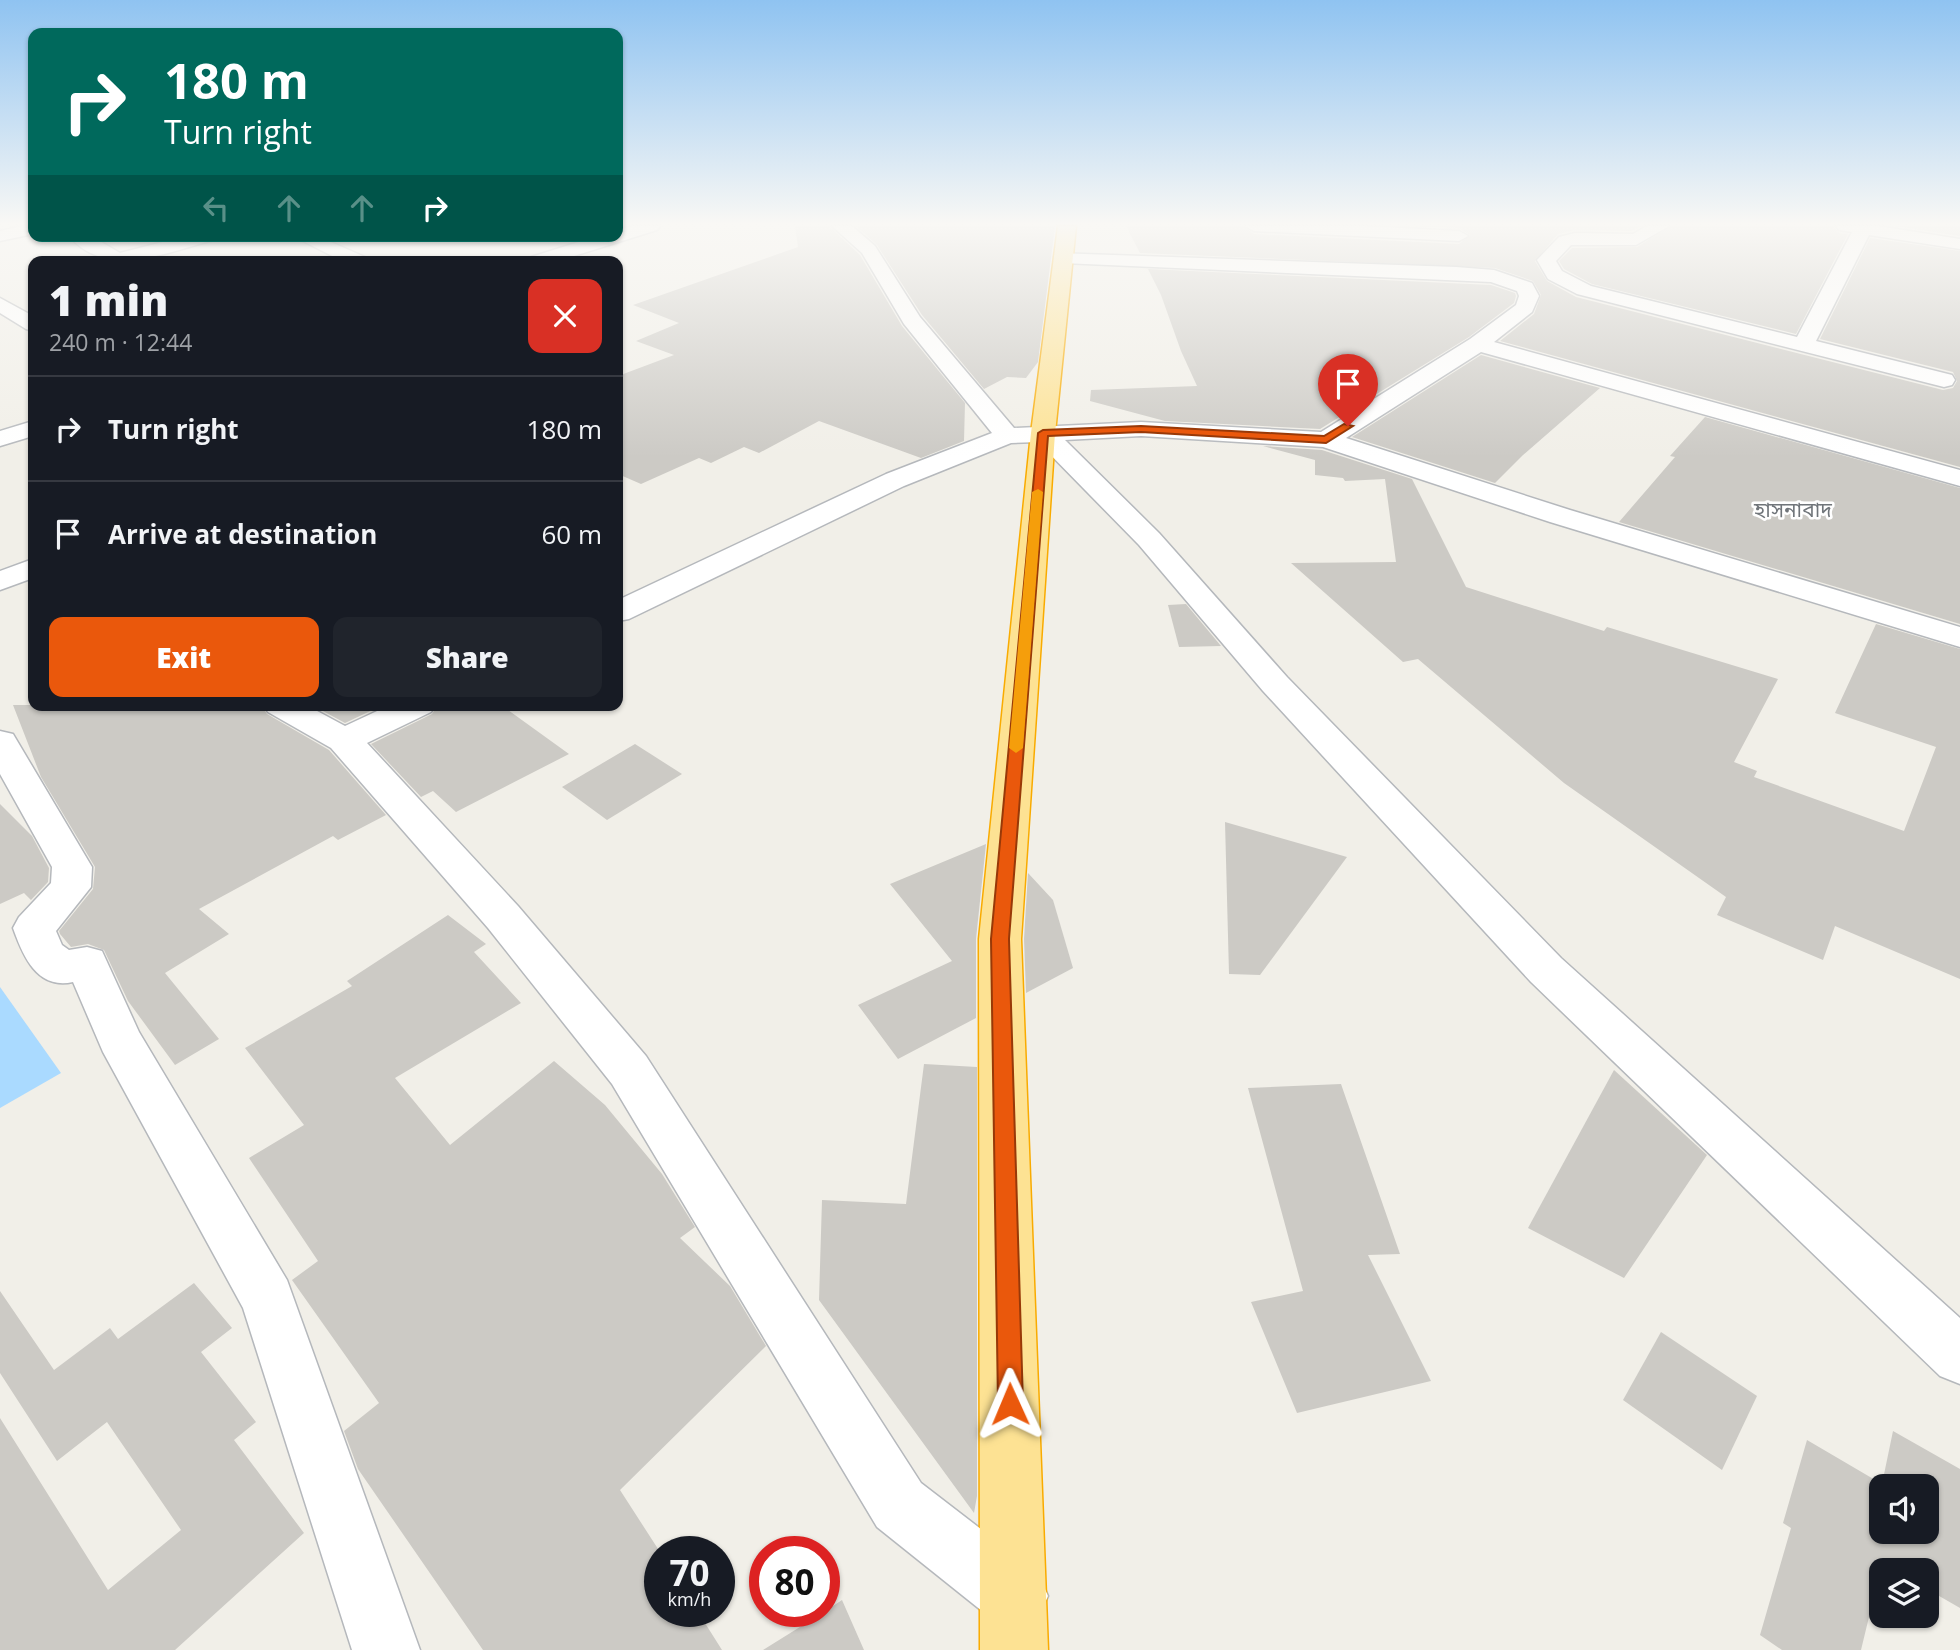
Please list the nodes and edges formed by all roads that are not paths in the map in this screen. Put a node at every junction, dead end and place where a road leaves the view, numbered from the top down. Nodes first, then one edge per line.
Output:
1 (901, 303) edge
2 (1052, 303) edge
3 (1527, 303) edge
4 (1635, 303) edge
5 (1822, 303) edge
6 (0, 304) edge
7 (28, 322) edge
8 (1478, 344) junction
9 (1803, 346) junction
10 (1944, 380) dead end
11 (28, 430) edge
12 (1025, 434) junction
13 (0, 439) edge
14 (1326, 440) junction
15 (1960, 478) edge
16 (28, 571) edge
17 (0, 581) edge
18 (623, 610) edge
19 (1960, 636) edge
20 (291, 711) edge
21 (406, 711) edge
22 (344, 740) junction
23 (0, 742) edge
24 (1960, 1356) edge
25 (1015, 1596) junction
26 (386, 1650) edge
27 (1014, 1650) edge

1 - 12 street
2 - 12 highway
3 - 8 street
4 - 9 street
5 - 9 street
6 - 7 street
8 - 14 street
8 - 15 street
9 - 10 street
11 - 13 street
12 - 14 street
12 - 18 street
12 - 24 street
12 - 25 highway
14 - 19 street
16 - 17 street
20 - 22 street
21 - 22 street
22 - 25 street
23 - 26 street
25 - 27 highway

